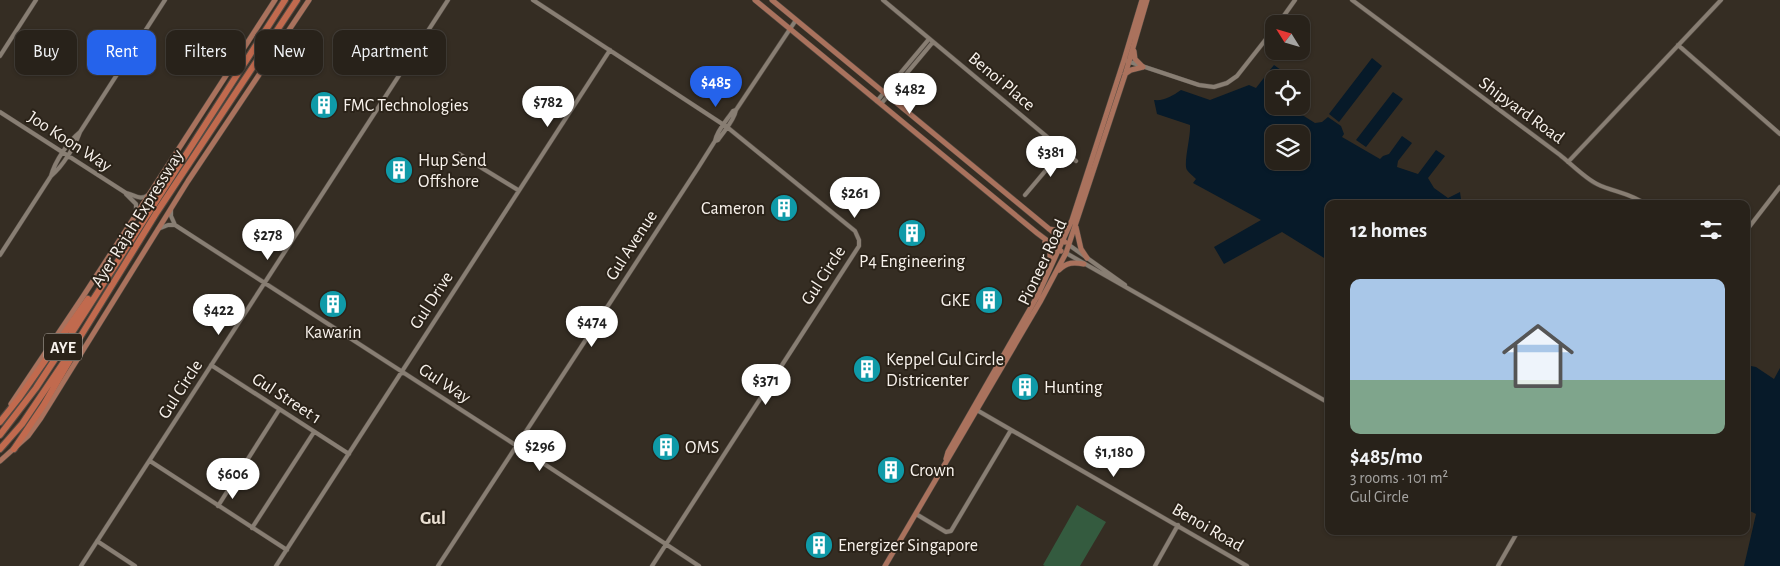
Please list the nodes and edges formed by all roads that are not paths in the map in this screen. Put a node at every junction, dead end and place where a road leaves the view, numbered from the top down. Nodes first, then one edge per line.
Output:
1 (36, 0) edge
2 (165, 0) edge
3 (275, 0) edge
4 (285, 0) edge
5 (298, 0) edge
6 (310, 0) edge
7 (448, 0) edge
8 (533, 0) edge
9 (755, 0) edge
10 (772, 0) edge
11 (883, 0) edge
12 (1142, 0) edge
13 (1147, 0) edge
14 (1295, 0) edge
15 (1352, 0) edge
16 (1721, 0) edge
17 (1284, 15) edge
18 (796, 20) junction
19 (790, 29) junction
20 (931, 40) junction
21 (1265, 40) edge
22 (1678, 45) junction
23 (1133, 46) junction
24 (610, 50) junction
25 (0, 56) edge
26 (1126, 61) junction
27 (1143, 67) junction
28 (1124, 75) junction
29 (1118, 86) junction
30 (886, 94) junction
31 (1114, 98) junction
32 (879, 103) junction
33 (0, 112) edge
34 (725, 126) junction
35 (1780, 134) edge
36 (1063, 150) junction
37 (65, 154) junction
38 (459, 154) dead end
39 (1076, 161) dead end
40 (1568, 162) junction
41 (1780, 187) edge
42 (518, 190) junction
43 (126, 193) junction
44 (150, 193) junction
45 (1025, 195) dead end
46 (1639, 200) edge
47 (171, 208) junction
48 (136, 215) junction
49 (1072, 220) junction
50 (175, 225) junction
51 (1075, 227) junction
52 (1750, 227) edge
53 (1047, 229) junction
54 (158, 230) junction
55 (1037, 233) junction
56 (1063, 241) junction
57 (1069, 245) junction
58 (1059, 249) junction
59 (1066, 253) junction
60 (0, 254) edge
61 (120, 256) junction
62 (1087, 258) junction
63 (1084, 264) junction
64 (1049, 270) junction
65 (1056, 274) junction
66 (265, 283) junction
67 (1135, 292) junction
68 (74, 347) junction
69 (211, 365) junction
70 (401, 372) junction
71 (1325, 401) edge
72 (975, 409) junction
73 (279, 410) junction
74 (0, 421) edge
75 (1011, 430) junction
76 (314, 432) junction
77 (0, 435) edge
78 (517, 446) junction
79 (14, 449) junction
80 (0, 450) edge
81 (349, 454) junction
82 (0, 461) edge
83 (150, 461) junction
84 (218, 506) junction
85 (916, 514) junction
86 (1178, 525) junction
87 (252, 528) junction
88 (1516, 535) edge
89 (97, 541) junction
90 (666, 544) junction
91 (286, 550) junction
92 (82, 566) edge
93 (135, 566) edge
94 (276, 566) edge
95 (438, 566) edge
96 (652, 566) edge
97 (699, 566) edge
98 (885, 566) edge
99 (1155, 566) edge
100 (1247, 566) edge
101 (1498, 566) edge

1 - 25 street
2 - 37 street
3 - 44 main road
4 - 61 highway, Ayer Rajah Expressway / AYE
5 - 68 highway, Ayer Rajah Expressway / AYE
6 - 47 main road
7 - 66 street, Gul Circle
8 - 24 street, Gul Circle
9 - 19 main road
10 - 18 main road
11 - 20 street, Benoi Place
12 - 26 main road, Pioneer Road
13 - 23 main road, Pioneer Road
14 - 17 street
15 - 40 street, Shipyard Road
16 - 22 street, Shipyard Road
18 - 19 street, Gul Avenue
18 - 30 main road
19 - 32 main road
19 - 34 street, Gul Avenue
20 - 30 street
20 - 36 street, Benoi Place
21 - 27 street
22 - 35 street
22 - 40 street, Shipyard Road
23 - 26 main road, Pioneer Road
23 - 27 main road
24 - 34 street, Gul Circle
24 - 42 street, Gul Drive
26 - 27 street
26 - 28 main road, Pioneer Road
26 - 29 main road, Pioneer Road
27 - 28 main road
28 - 29 main road, Pioneer Road
29 - 31 main road, Pioneer Road
30 - 32 street
30 - 53 main road
31 - 49 main road, Pioneer Road
31 - 51 main road, Pioneer Road
32 - 55 main road
33 - 37 street, Joo Koon Way
34 - 78 street, Gul Avenue
34 - 90 street, Gul Circle
36 - 39 street, Benoi Place
36 - 45 street
37 - 43 street, Joo Koon Way
37 - 60 street
38 - 42 street
40 - 46 street
41 - 52 street
42 - 70 street, Gul Drive
43 - 44 street
43 - 48 street
44 - 48 main road
47 - 50 street
47 - 54 main road
48 - 74 main road
49 - 53 main road
49 - 56 main road, Pioneer Road
50 - 54 street
50 - 66 street, Gul Way
51 - 57 main road, Pioneer Road
51 - 62 main road
53 - 56 main road
54 - 79 main road
55 - 58 main road
55 - 64 main road
56 - 57 main road
56 - 58 main road, Pioneer Road
57 - 59 main road, Pioneer Road
57 - 62 street
58 - 59 main road
58 - 64 main road, Pioneer Road
59 - 63 street
59 - 65 main road, Pioneer Road
61 - 74 highway
61 - 77 highway, Ayer Rajah Expressway / AYE
62 - 67 street
63 - 65 main road
63 - 67 street
64 - 72 main road, Pioneer Road
65 - 72 main road, Pioneer Road
66 - 69 street, Gul Circle
66 - 70 street, Gul Way
67 - 71 street
68 - 79 highway
68 - 80 highway, Ayer Rajah Expressway / AYE
69 - 73 street, Gul Street 1
69 - 83 street, Gul Circle
70 - 78 street, Gul Way
70 - 81 street, Gul Drive
72 - 75 street, Benoi Road
72 - 85 main road, Pioneer Road
73 - 76 street, Gul Street 1
73 - 84 street
75 - 85 street
75 - 86 street, Benoi Road
76 - 81 street, Gul Street 1
76 - 87 street
78 - 90 street, Gul Way
78 - 95 street, Gul Avenue
79 - 82 main road
81 - 91 street, Gul Drive
83 - 84 street
83 - 89 street, Gul Circle
84 - 87 street
85 - 98 main road, Pioneer Road
86 - 99 street
86 - 100 street, Benoi Road
87 - 91 street
88 - 101 street
89 - 92 street, Gul Circle
89 - 93 street
90 - 96 street, Gul Circle
90 - 97 street, Gul Way
91 - 94 street, Gul Drive

